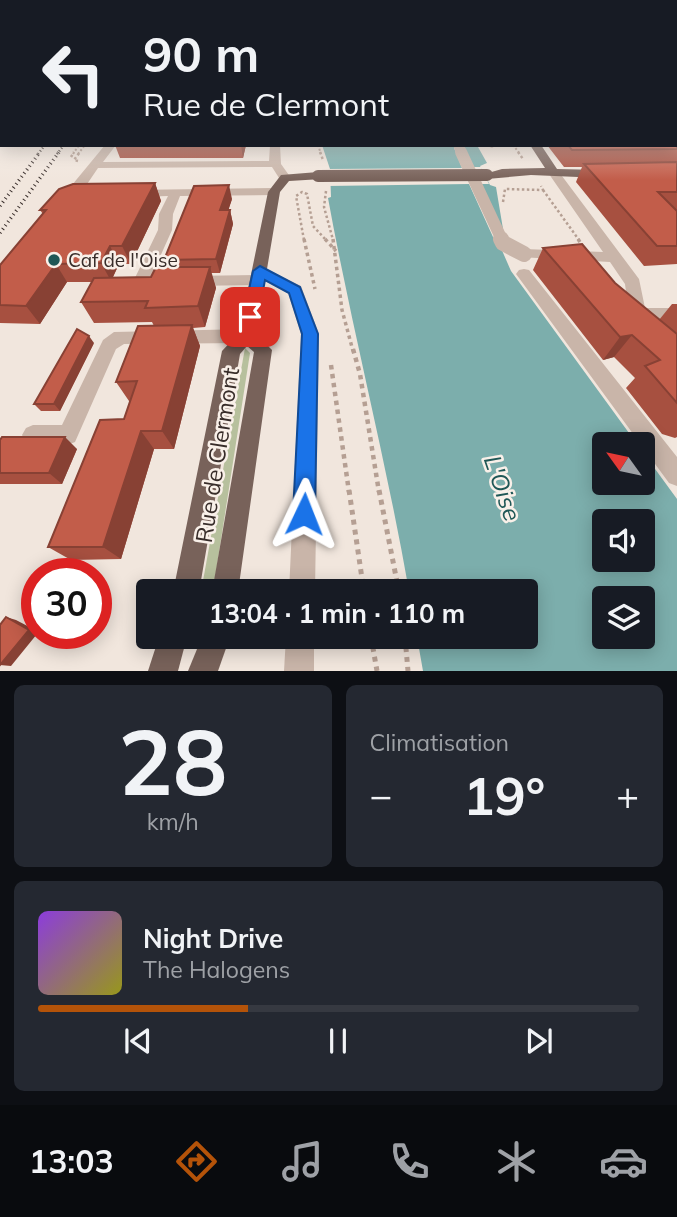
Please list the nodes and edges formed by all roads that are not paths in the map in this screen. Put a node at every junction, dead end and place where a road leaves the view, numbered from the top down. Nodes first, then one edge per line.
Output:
1 (109, 147) edge
2 (275, 147) edge
3 (458, 147) dead end
4 (536, 147) edge
5 (275, 164) junction
6 (94, 165) junction
7 (555, 174) junction
8 (616, 174) edge
9 (285, 178) junction
10 (274, 192) junction
11 (128, 193) edge
12 (175, 194) junction
13 (63, 198) edge
14 (614, 257) junction
15 (524, 274) dead end
16 (259, 275) junction
17 (636, 314) junction
18 (677, 314) edge
19 (648, 333) edge
20 (247, 336) junction
21 (33, 435) edge
22 (677, 475) edge
23 (188, 579) edge
24 (227, 579) edge
25 (302, 579) edge
26 (169, 649) edge
27 (212, 649) edge
28 (300, 649) edge
29 (163, 671) edge
30 (204, 671) edge
31 (299, 671) edge

1 - 6 street
2 - 5 street
3 - 14 street, bridge
4 - 7 main road
5 - 6 street
5 - 9 street
6 - 13 street
7 - 8 main road
7 - 9 main road, bridge
7 - 14 street
9 - 10 main road, Rue de Clermont
10 - 12 street
10 - 16 main road, Rue de Clermont
11 - 12 street
12 - 16 street
14 - 17 street
15 - 22 street
16 - 20 main road, Rue de Clermont
16 - 25 street
17 - 18 street
17 - 19 street
20 - 21 street
20 - 23 main road, Rue de Clermont
20 - 24 main road, Rue de Clermont
26 - 29 main road
27 - 30 main road
28 - 31 street

